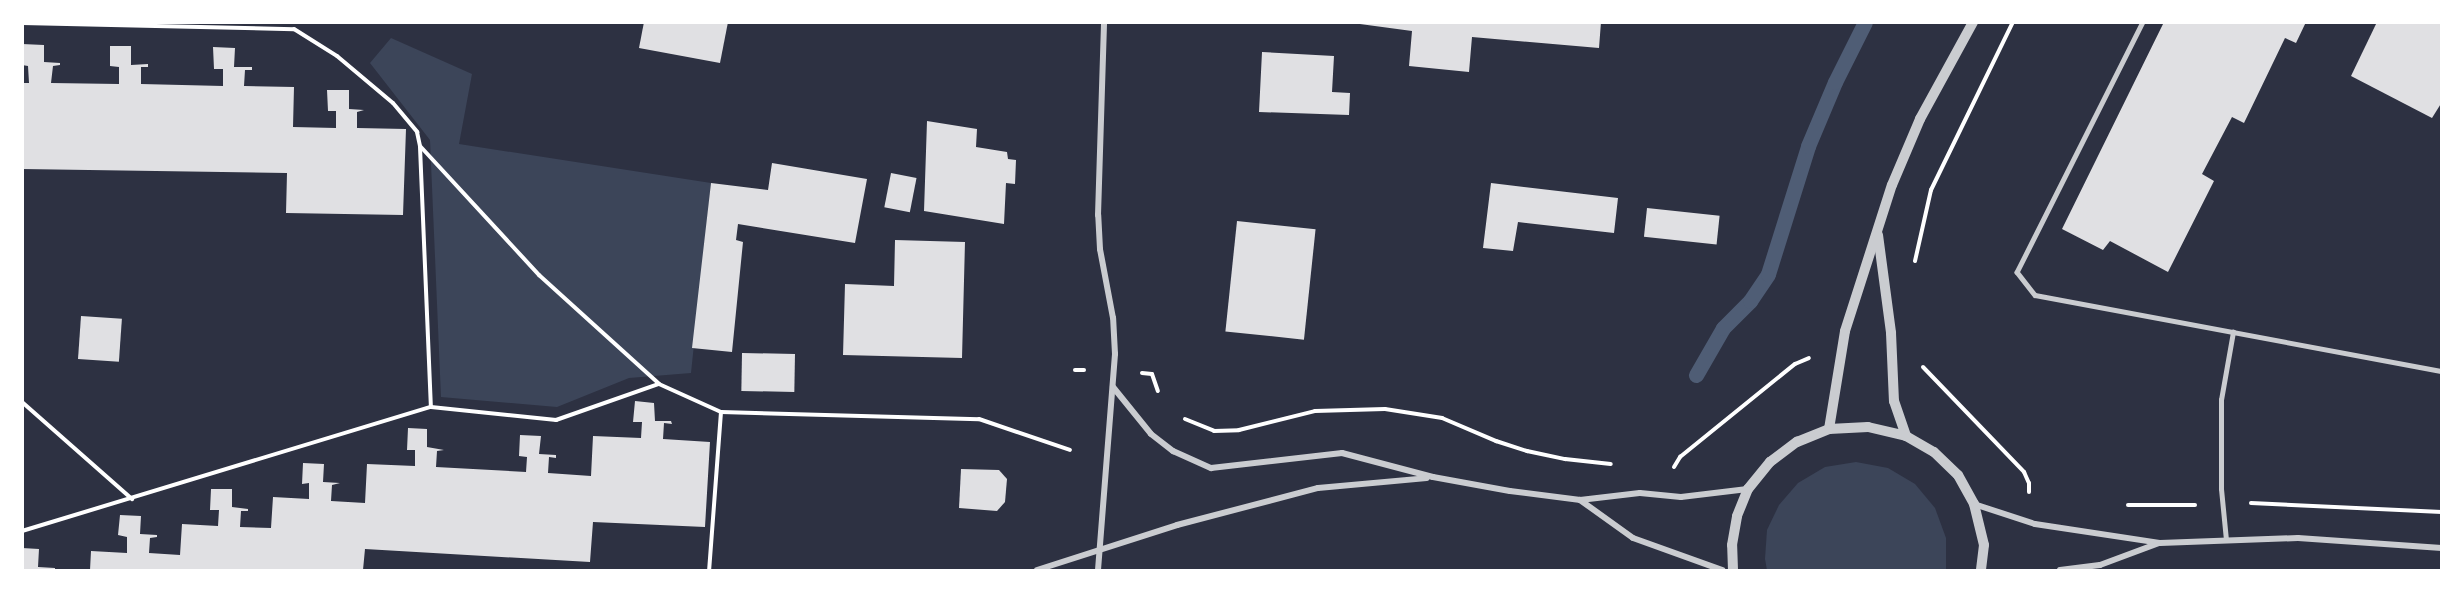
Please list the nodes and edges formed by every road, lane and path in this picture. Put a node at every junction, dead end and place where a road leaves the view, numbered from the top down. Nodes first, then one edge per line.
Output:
1 (1104, 22) edge
2 (1973, 22) edge
3 (2013, 22) edge
4 (2143, 22) edge
5 (22, 23) edge
6 (420, 146) junction
7 (1877, 232) junction
8 (1914, 269) dead end
9 (2233, 332) junction
10 (2442, 371) edge
11 (659, 384) junction
12 (1113, 387) junction
13 (22, 402) edge
14 (431, 407) junction
15 (721, 412) junction
16 (1829, 429) junction
17 (1906, 436) junction
18 (1070, 450) dead end
19 (1434, 477) junction
20 (1748, 489) junction
21 (133, 499) junction
22 (1580, 500) junction
23 (1974, 504) junction
24 (22, 531) edge
25 (2226, 540) junction
26 (2160, 543) junction
27 (2442, 548) edge
28 (1099, 552) junction
29 (709, 570) edge
30 (1037, 570) edge
31 (1098, 570) edge
32 (1722, 570) edge
33 (1733, 570) edge
34 (1981, 570) edge
35 (2060, 570) edge

1 - 12 street
2 - 7 street
3 - 8 path
4 - 9 lane
5 - 6 path
6 - 11 path
6 - 14 path
7 - 16 street
7 - 17 street
9 - 10 lane
9 - 25 lane
11 - 14 path
11 - 15 path
12 - 19 street
12 - 28 street
13 - 21 path
14 - 21 path
15 - 18 path
15 - 29 path
16 - 17 street
16 - 20 street
17 - 23 street
19 - 22 street
19 - 28 street
20 - 22 street
20 - 33 street
21 - 24 path
22 - 32 street
23 - 26 street
23 - 34 street
25 - 26 street
25 - 27 street
26 - 35 street
28 - 30 street
28 - 31 street

